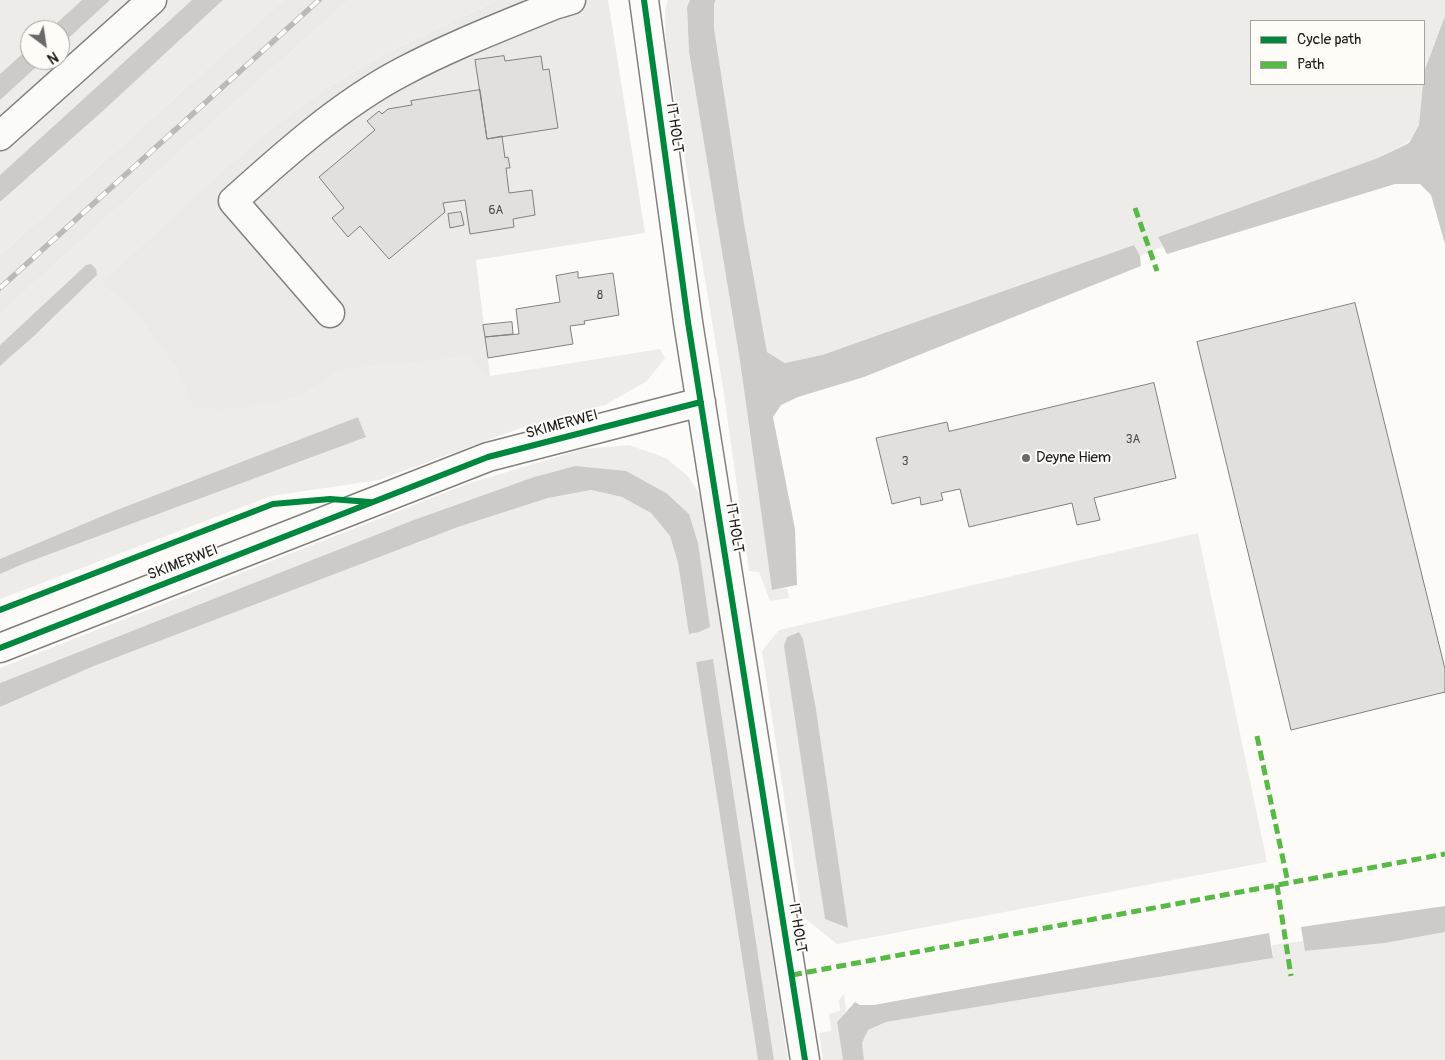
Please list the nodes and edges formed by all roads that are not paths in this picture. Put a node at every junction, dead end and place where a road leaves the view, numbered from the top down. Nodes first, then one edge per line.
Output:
1 (152, 0) edge
2 (570, 0) edge
3 (644, 0) edge
4 (0, 136) edge
5 (330, 313) dead end
6 (701, 402) junction
7 (0, 648) edge
8 (805, 1060) edge

1 - 4 street
2 - 5 street
3 - 6 street, IT HOLT
6 - 7 street, SKIMERWEI
6 - 8 street, IT HOLT

